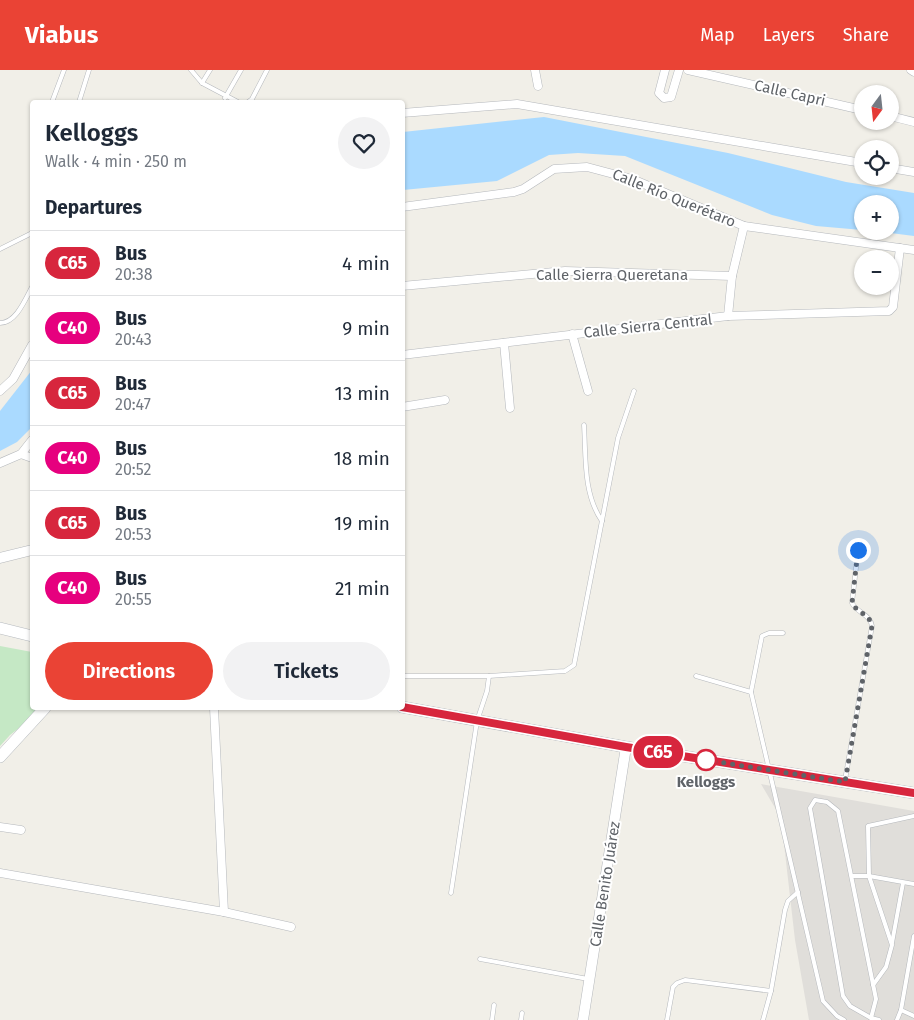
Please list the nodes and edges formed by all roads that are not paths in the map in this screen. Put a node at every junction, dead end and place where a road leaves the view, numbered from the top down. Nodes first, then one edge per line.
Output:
1 (64, 70) edge
2 (89, 70) edge
3 (192, 70) edge
4 (210, 70) edge
5 (241, 70) edge
6 (267, 70) edge
7 (535, 70) edge
8 (665, 70) edge
9 (679, 70) edge
10 (688, 70) edge
11 (202, 83) junction
12 (538, 86) dead end
13 (225, 98) junction
14 (53, 100) edge
15 (80, 100) edge
16 (232, 100) edge
17 (251, 100) edge
18 (854, 108) edge
19 (405, 113) edge
20 (899, 118) edge
21 (914, 122) edge
22 (854, 162) edge
23 (899, 170) edge
24 (914, 172) edge
25 (405, 207) edge
26 (744, 226) junction
27 (30, 234) edge
28 (900, 248) junction
29 (0, 249) edge
30 (914, 250) edge
31 (732, 276) junction
32 (405, 286) edge
33 (30, 290) edge
34 (728, 316) junction
35 (0, 323) edge
36 (572, 334) junction
37 (504, 343) junction
38 (30, 349) edge
39 (405, 355) edge
40 (588, 391) dead end
41 (634, 391) dead end
42 (0, 392) edge
43 (445, 400) dead end
44 (405, 406) edge
45 (510, 408) dead end
46 (584, 425) dead end
47 (30, 443) edge
48 (21, 454) junction
49 (30, 457) edge
50 (0, 463) edge
51 (602, 521) junction
52 (30, 550) edge
53 (858, 550) dead end
54 (0, 558) edge
55 (0, 629) edge
56 (783, 633) dead end
57 (30, 636) edge
58 (405, 676) edge
59 (489, 676) junction
60 (696, 676) dead end
61 (751, 692) junction
62 (405, 708) edge
63 (43, 710) edge
64 (214, 710) edge
65 (477, 721) junction
66 (626, 747) junction
67 (0, 757) edge
68 (769, 770) junction
69 (845, 782) junction
70 (914, 793) edge
71 (914, 816) edge
72 (0, 828) edge
73 (21, 830) dead end
74 (0, 873) edge
75 (852, 876) junction
76 (869, 876) junction
77 (903, 883) junction
78 (914, 884) edge
79 (798, 892) junction
80 (451, 893) dead end
81 (224, 912) junction
82 (291, 927) dead end
83 (914, 936) edge
84 (892, 945) junction
85 (480, 960) dead end
86 (590, 980) junction
87 (873, 985) junction
88 (771, 991) junction
89 (494, 1005) dead end
90 (901, 1010) junction
91 (522, 1012) dead end
92 (914, 1016) edge
93 (836, 1018) edge
94 (871, 1018) junction
95 (492, 1020) edge
96 (521, 1020) edge
97 (583, 1020) edge
98 (667, 1020) edge
99 (763, 1020) edge
100 (844, 1020) edge
101 (879, 1020) edge
102 (897, 1020) edge

1 - 14 lane
2 - 15 lane
3 - 11 lane
4 - 11 lane
5 - 13 lane
6 - 17 lane
7 - 12 street
8 - 9 street
10 - 18 street, Calle Capri
11 - 13 lane
13 - 16 lane
19 - 22 street
20 - 21 street
23 - 24 street
25 - 26 street, Calle Río Querétaro
26 - 28 street, Calle Río Querétaro
26 - 31 street, Calle Río Querétaro
27 - 29 lane
28 - 30 street, Calle Río Querétaro
28 - 34 street, Calle Sierra Central
31 - 32 street, Calle Sierra Queretana
31 - 34 street, Calle Río Querétaro
33 - 35 lane
34 - 36 street, Calle Sierra Central
36 - 37 street, Calle Sierra Central
36 - 40 street
37 - 39 street, Calle Sierra Central
37 - 45 street
38 - 42 street
41 - 51 lane
43 - 44 street
46 - 51 lane
47 - 48 street
48 - 49 street
48 - 50 street
51 - 59 lane
52 - 54 street
53 - 69 lane
55 - 57 main road
56 - 61 lane
58 - 59 lane
59 - 65 lane
60 - 61 lane
61 - 68 lane
62 - 65 main road
63 - 67 main road
64 - 81 street
65 - 66 main road
65 - 80 lane
66 - 68 main road
66 - 86 street, Calle Benito Juárez
68 - 69 main road
68 - 79 lane
69 - 70 main road
71 - 76 lane
72 - 73 street
74 - 81 street
75 - 76 lane
75 - 87 lane
75 - 94 lane
76 - 77 lane
76 - 84 lane
77 - 78 lane
77 - 84 lane
79 - 88 lane
79 - 93 lane
81 - 82 street
83 - 90 lane
84 - 87 lane
85 - 86 lane
86 - 97 street, Calle Benito Juárez
87 - 94 lane
88 - 98 lane
88 - 99 lane
89 - 95 lane
90 - 92 lane
90 - 102 lane
91 - 96 lane
93 - 100 lane
94 - 101 lane

